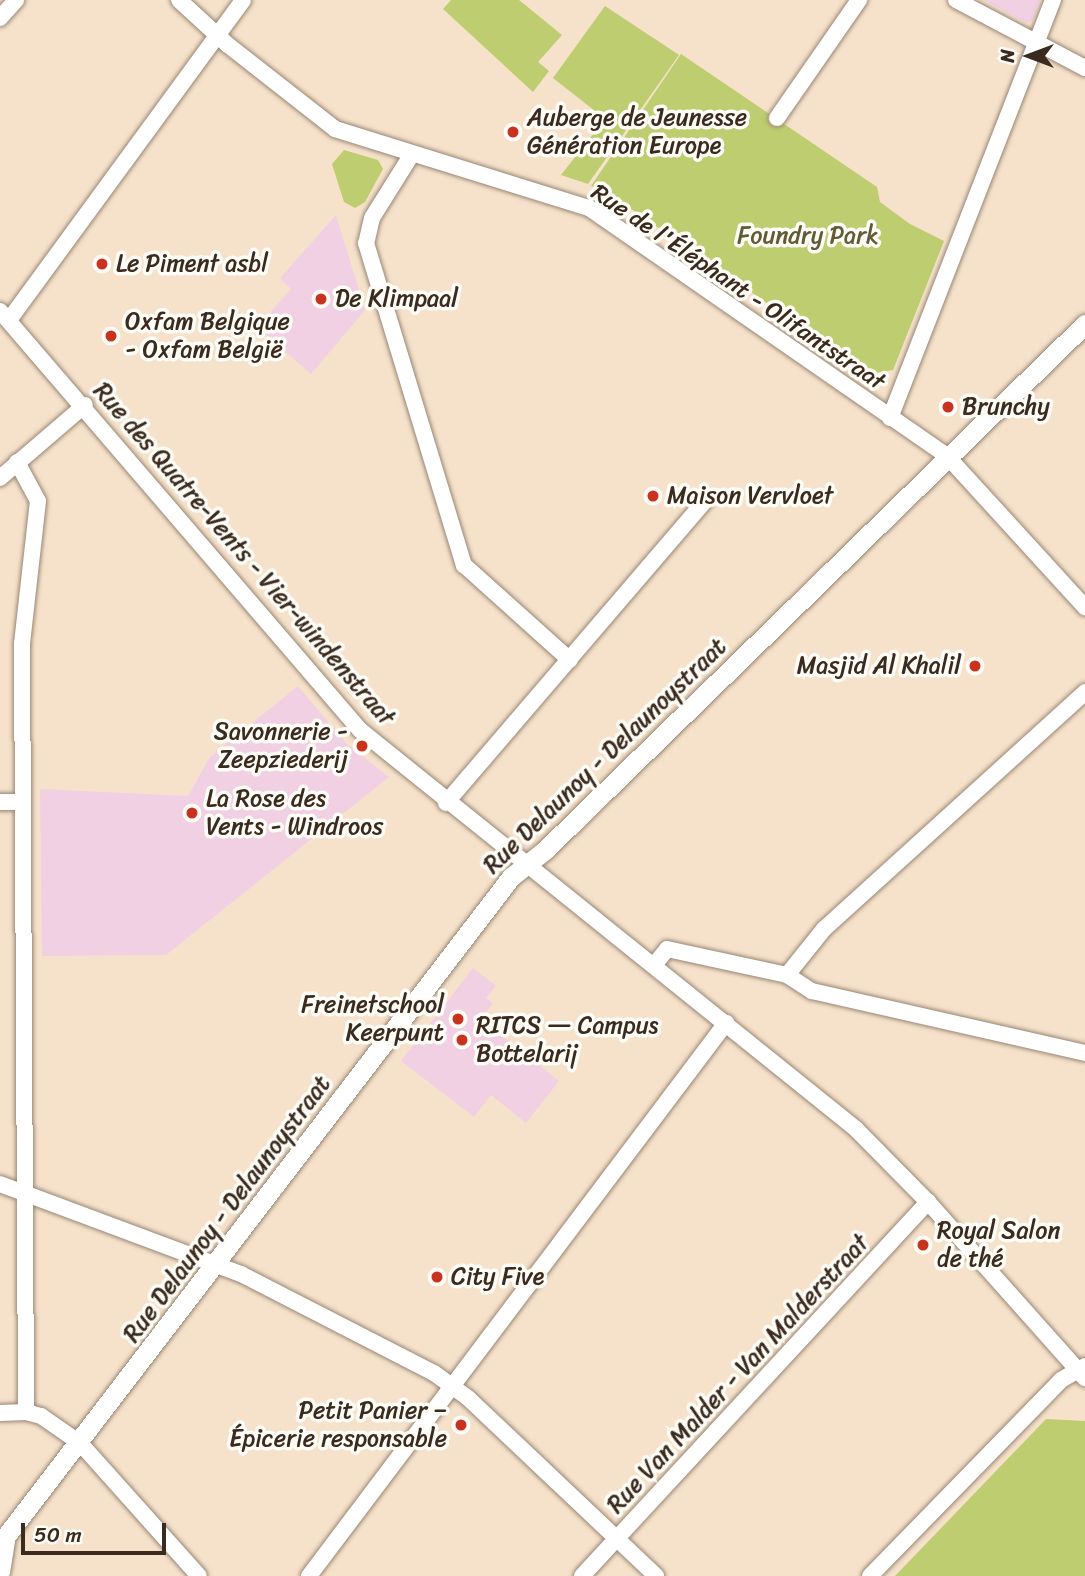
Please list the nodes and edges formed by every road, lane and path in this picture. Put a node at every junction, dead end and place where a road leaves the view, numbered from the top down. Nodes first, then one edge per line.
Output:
1 (16, 0) edge
2 (179, 0) edge
3 (243, 0) edge
4 (859, 0) edge
5 (956, 0) edge
6 (1053, 0) edge
7 (0, 18) edge
8 (219, 35) junction
9 (1039, 43) junction
10 (1085, 68) edge
11 (777, 118) dead end
12 (412, 154) junction
13 (5, 316) edge
14 (1085, 324) edge
15 (85, 405) junction
16 (890, 418) junction
17 (947, 456) junction
18 (17, 462) junction
19 (0, 478) edge
20 (705, 501) dead end
21 (1085, 607) edge
22 (570, 660) junction
23 (1085, 692) edge
24 (0, 802) edge
25 (20, 802) junction
26 (446, 803) junction
27 (526, 864) junction
28 (655, 964) junction
29 (787, 975) junction
30 (726, 1023) junction
31 (1085, 1053) edge
32 (0, 1184) edge
33 (25, 1193) junction
34 (929, 1202) junction
35 (216, 1263) junction
36 (1083, 1371) edge
37 (451, 1387) junction
38 (26, 1412) junction
39 (0, 1413) edge
40 (80, 1443) junction
41 (3, 1531) edge
42 (617, 1539) junction
43 (0, 1572) edge
44 (199, 1576) edge
45 (309, 1576) edge
46 (582, 1576) edge
47 (656, 1576) edge
48 (870, 1576) edge

1 - 7 street
2 - 8 street, Rue de l'Éléphant - Olifantstraat
3 - 8 street
4 - 11 street
5 - 9 street
6 - 9 street
8 - 12 street, Rue de l'Éléphant - Olifantstraat
8 - 13 street
9 - 10 street
9 - 16 street
12 - 16 street, Rue de l'Éléphant - Olifantstraat
12 - 22 street
13 - 15 street, Rue des Quatre-Vents - Vier-windenstraat
14 - 17 street, Rue Delaunoy - Delaunoystraat
15 - 18 street
15 - 26 street, Rue des Quatre-Vents - Vier-windenstraat
16 - 17 street, Rue de l'Éléphant - Olifantstraat
17 - 21 street, Rue de l'Éléphant - Olifantstraat
17 - 27 street, Rue Delaunoy - Delaunoystraat
18 - 19 street
18 - 25 street
20 - 22 street
22 - 26 street
23 - 29 street
24 - 25 street
25 - 33 street
26 - 27 street, Rue des Quatre-Vents - Vier-windenstraat
27 - 28 street, Rue des Quatre-Vents - Vier-windenstraat
27 - 35 street, Rue Delaunoy - Delaunoystraat
28 - 29 street
28 - 30 street, Rue des Quatre-Vents - Vier-windenstraat
29 - 31 street
30 - 34 street, Rue des Quatre-Vents - Vier-windenstraat
30 - 37 street
32 - 33 street
33 - 35 street
33 - 38 street
34 - 36 street, Rue des Quatre-Vents - Vier-windenstraat
34 - 42 street, Rue Van Malder - Van Malderstraat
35 - 37 street
35 - 40 street, Rue Delaunoy - Delaunoystraat
36 - 48 street
37 - 42 street
37 - 45 street
38 - 39 street
38 - 40 street
40 - 41 street, Rue Delaunoy - Delaunoystraat
40 - 44 street
41 - 43 street
42 - 46 street, Rue Van Malder - Van Malderstraat
42 - 47 street

